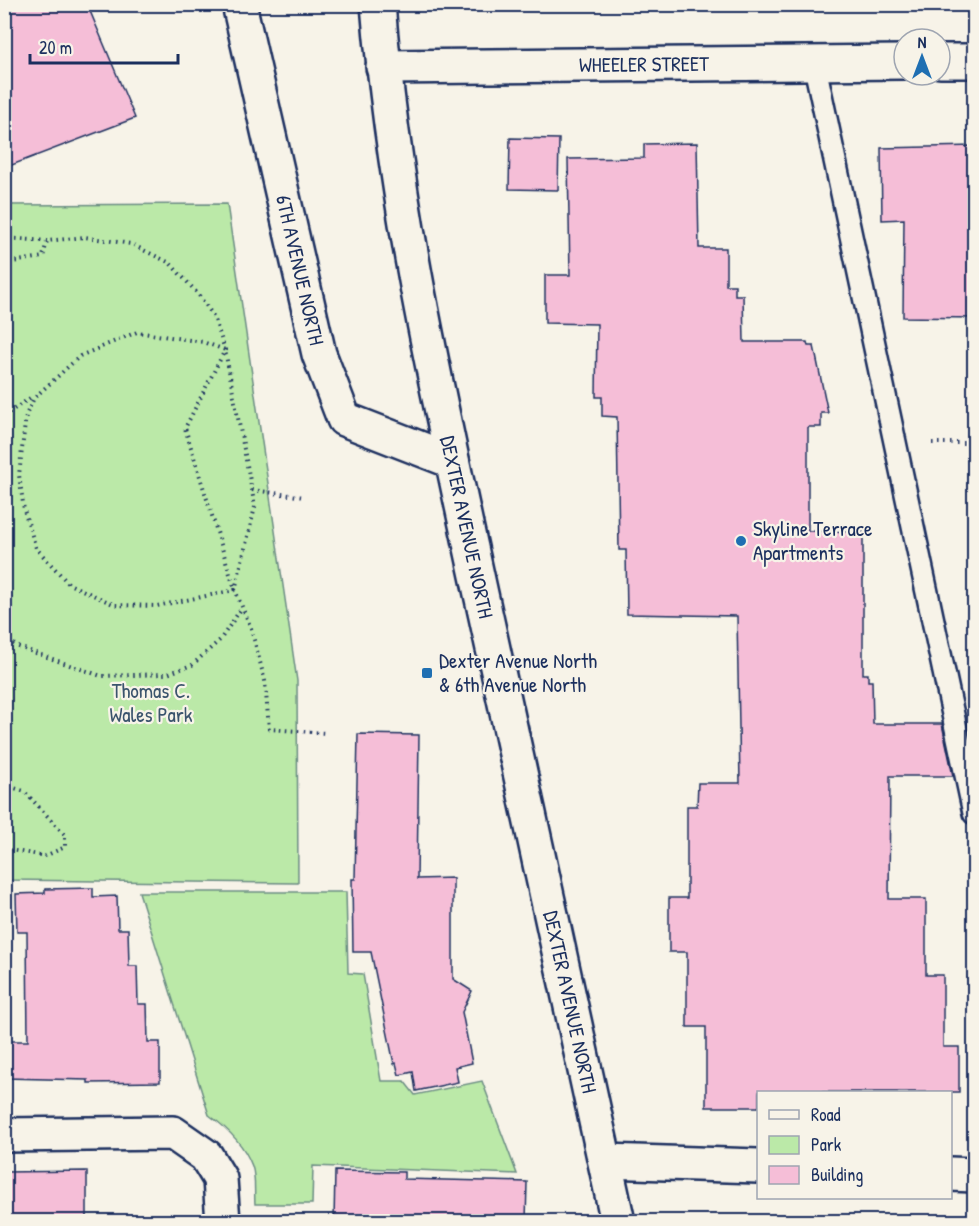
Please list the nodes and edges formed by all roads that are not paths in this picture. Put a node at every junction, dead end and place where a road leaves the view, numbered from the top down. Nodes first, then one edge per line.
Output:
1 (239, 4) edge
2 (378, 4) edge
3 (952, 61) edge
4 (975, 61) edge
5 (892, 62) edge
6 (814, 63) junction
7 (383, 67) junction
8 (452, 460) junction
9 (975, 813) edge
10 (4, 1135) edge
11 (605, 1161) junction
12 (757, 1166) edge
13 (952, 1174) edge
14 (975, 1175) edge
15 (223, 1221) edge
16 (618, 1221) edge

1 - 8 main road, 6TH AVENUE NORTH
2 - 7 main road, DEXTER AVENUE NORTH
3 - 4 main road
5 - 6 main road, WHEELER STREET
6 - 7 main road, WHEELER STREET
6 - 9 lane
7 - 8 main road, DEXTER AVENUE NORTH
8 - 11 main road, DEXTER AVENUE NORTH
10 - 15 main road
11 - 12 main road
11 - 16 main road, DEXTER AVENUE NORTH
13 - 14 main road

